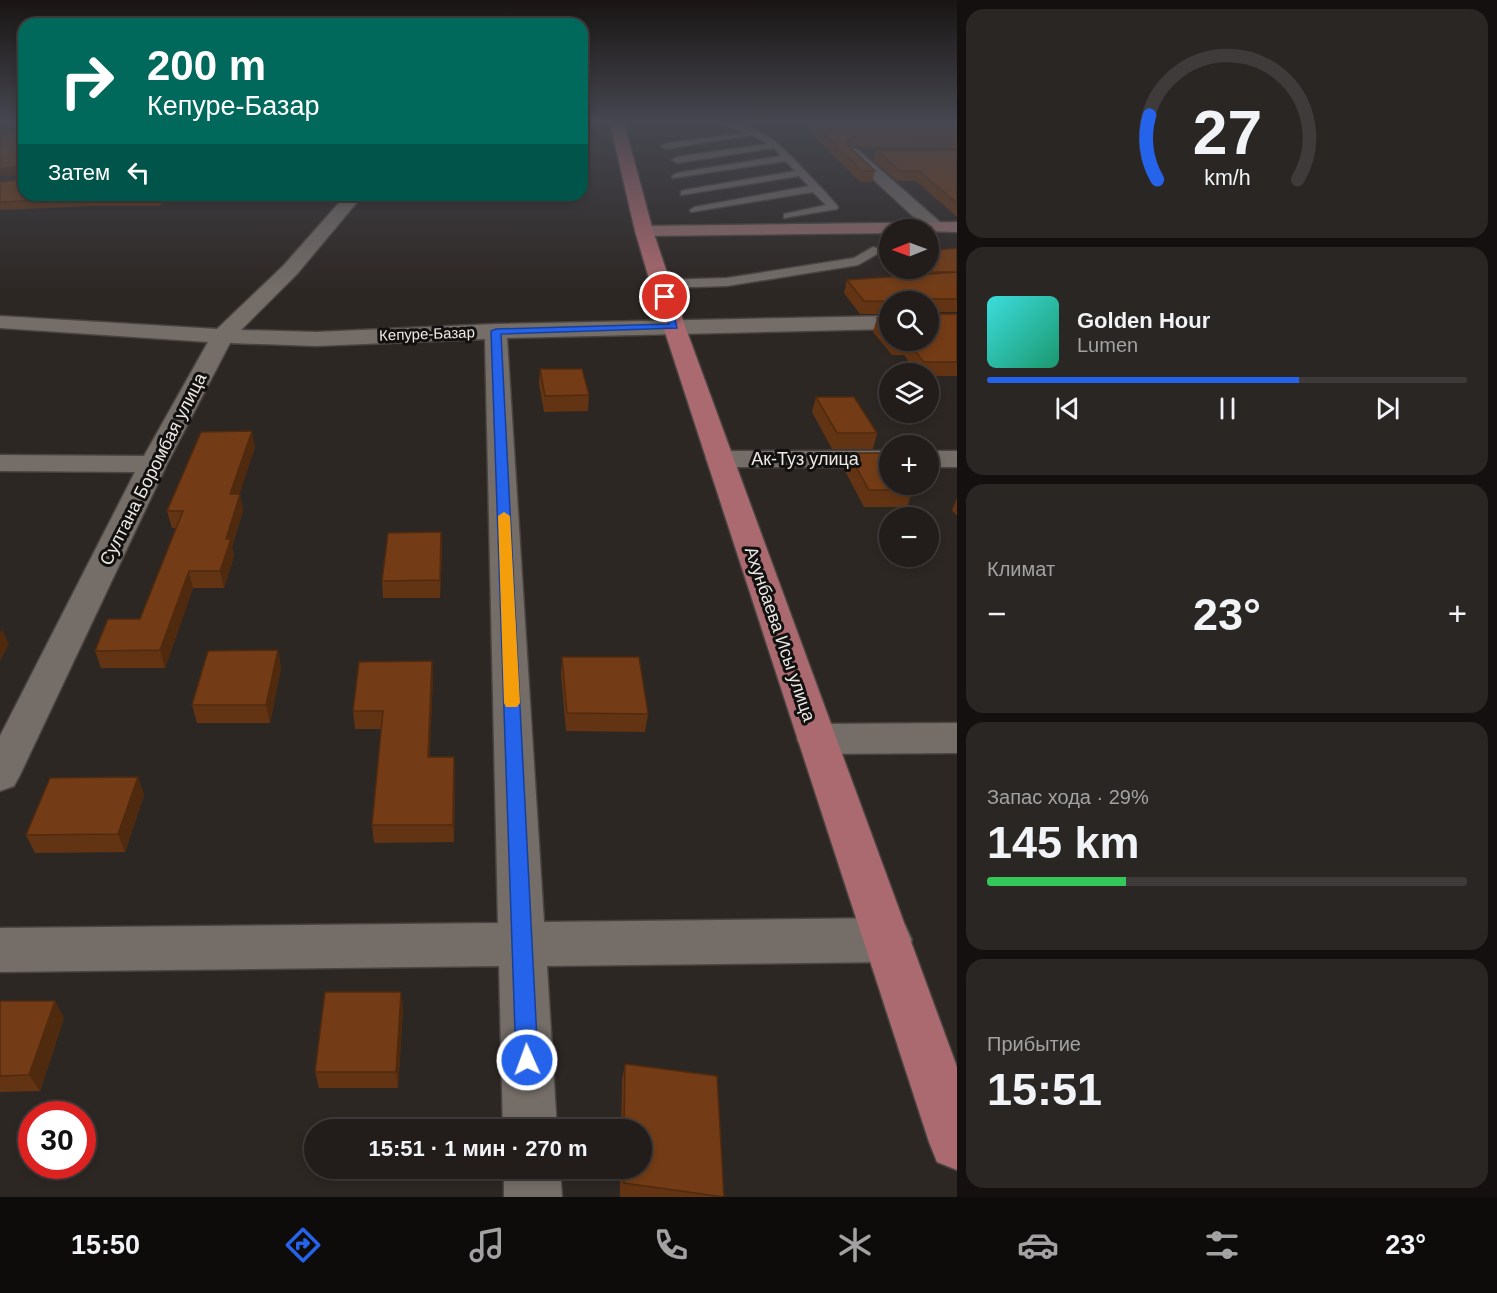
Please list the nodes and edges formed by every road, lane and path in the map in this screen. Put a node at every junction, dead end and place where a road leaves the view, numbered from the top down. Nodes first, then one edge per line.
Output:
1 (631, 179) edge
2 (768, 179) edge
3 (808, 179) edge
4 (882, 179) edge
5 (817, 188) junction
6 (685, 193) dead end
7 (350, 201) edge
8 (695, 210) dead end
9 (788, 216) dead end
10 (926, 219) edge
11 (939, 227) edge
12 (957, 227) edge
13 (879, 228) edge
14 (644, 231) junction
15 (873, 251) dead end
16 (662, 284) junction
17 (0, 322) edge
18 (879, 322) edge
19 (674, 326) junction
20 (496, 331) junction
21 (222, 336) junction
22 (720, 459) junction
23 (879, 459) edge
24 (939, 459) edge
25 (957, 459) edge
26 (0, 464) edge
27 (153, 464) junction
28 (957, 738) edge
29 (816, 739) junction
30 (0, 775) edge
31 (888, 940) junction
32 (522, 945) junction
33 (0, 950) edge
34 (530, 1119) edge
35 (957, 1142) edge
36 (532, 1179) edge
37 (533, 1197) edge

1 - 14 main road, Ахунбаева Исы улица
2 - 6 lane
3 - 5 lane
4 - 10 street
5 - 8 lane
5 - 9 lane
7 - 21 street, Султана Боромбая улица
11 - 12 street
13 - 14 street
14 - 16 main road, Ахунбаева Исы улица
15 - 16 lane
16 - 19 main road, Ахунбаева Исы улица
17 - 21 street, Кепуре-Базар
18 - 19 street, Кепуре-Базар
19 - 20 street, Кепуре-Базар
19 - 22 main road, Ахунбаева Исы улица
20 - 21 street, Кепуре-Базар
20 - 32 street
21 - 27 street, Султана Боромбая улица
22 - 23 street, Ак-Туз улица
22 - 29 main road, Ахунбаева Исы улица
24 - 25 street
26 - 27 street
27 - 30 street, Султана Боромбая улица
28 - 29 street
29 - 31 main road, Ахунбаева Исы улица
31 - 32 street
31 - 35 main road, Ахунбаева Исы улица
32 - 33 street
32 - 34 street
36 - 37 street

